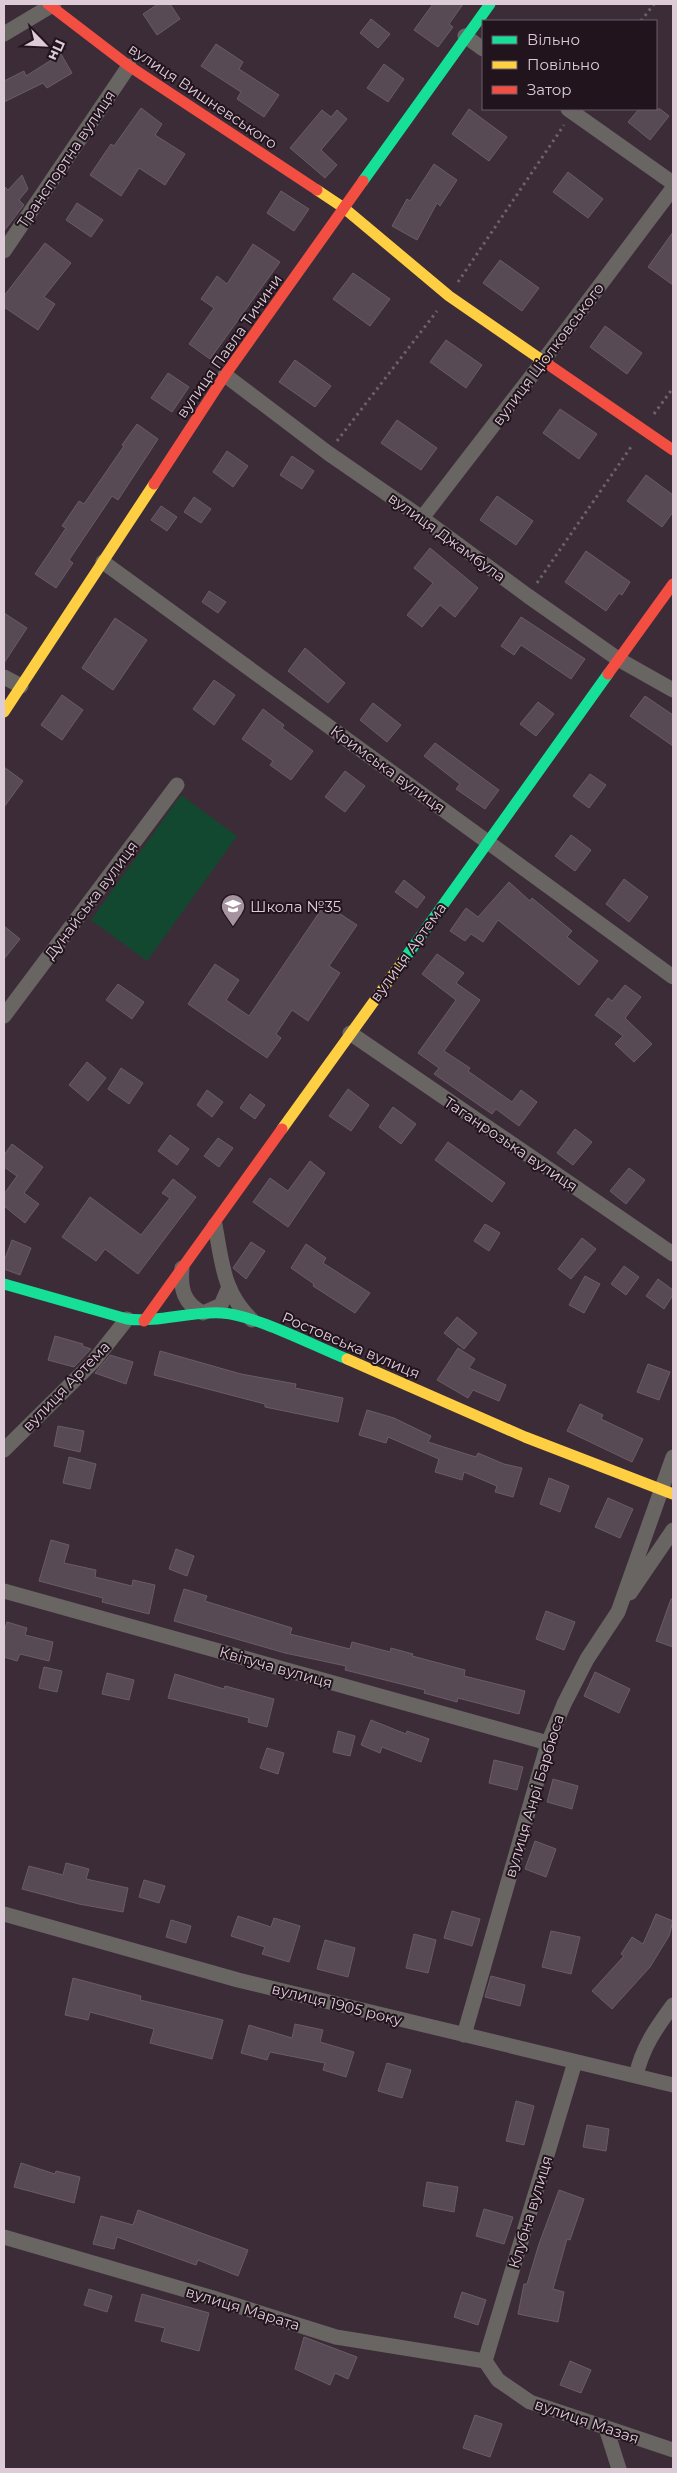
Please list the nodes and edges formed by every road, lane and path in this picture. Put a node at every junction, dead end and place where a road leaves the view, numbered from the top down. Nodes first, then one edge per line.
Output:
1 (51, 4) edge
2 (490, 4) edge
3 (654, 4) edge
4 (642, 20) edge
5 (4, 34) edge
6 (465, 36) junction
7 (482, 48) edge
8 (129, 66) junction
9 (569, 110) edge
10 (673, 183) edge
11 (673, 188) edge
12 (344, 208) junction
13 (4, 251) edge
14 (544, 361) junction
15 (225, 375) junction
16 (673, 388) edge
17 (643, 429) junction
18 (673, 450) edge
19 (422, 518) junction
20 (103, 562) junction
21 (673, 584) edge
22 (528, 596) junction
23 (618, 659) junction
24 (4, 677) edge
25 (21, 686) junction
26 (673, 690) edge
27 (4, 712) edge
28 (177, 785) dead end
29 (488, 842) junction
30 (673, 977) edge
31 (4, 1016) edge
32 (350, 1033) junction
33 (215, 1225) junction
34 (673, 1254) edge
35 (182, 1268) junction
36 (4, 1284) edge
37 (228, 1288) junction
38 (204, 1313) junction
39 (127, 1319) junction
40 (252, 1320) junction
41 (144, 1321) junction
42 (4, 1450) edge
43 (673, 1457) edge
44 (667, 1492) edge
45 (673, 1530) edge
46 (4, 1591) edge
47 (618, 1612) junction
48 (548, 1743) junction
49 (4, 1914) edge
50 (673, 2005) edge
51 (464, 2035) junction
52 (575, 2062) junction
53 (636, 2076) junction
54 (673, 2085) edge
55 (4, 2237) edge
56 (485, 2361) junction
57 (606, 2428) junction
58 (673, 2450) edge
59 (619, 2469) edge

1 - 5 street
1 - 8 street, вулиця Вишневського
2 - 6 street, вулиця Павла Тичини
3 - 4 path
6 - 7 street
6 - 12 street, вулиця Павла Тичини
8 - 12 street, вулиця Вишневського
8 - 13 street, Транспортна вулиця
9 - 10 street
11 - 14 street, вулиця Ціолковського
12 - 14 street, вулиця Вишневського
12 - 15 street, вулиця Павла Тичини
14 - 17 street, вулиця Вишневського
14 - 19 street, вулиця Ціолковського
15 - 19 street, вулиця Джамбула
15 - 20 street, вулиця Павла Тичини
16 - 17 path
17 - 18 street, вулиця Вишневського
17 - 22 path
19 - 22 street, вулиця Джамбула
20 - 25 street, вулиця Павла Тичини
20 - 29 street, Кримська вулиця
21 - 23 street, вулиця Артема
22 - 23 street, вулиця Джамбула
23 - 26 street, вулиця Джамбула
23 - 29 street, вулиця Артема
24 - 25 street
25 - 27 street, вулиця Павла Тичини
28 - 31 street, Дунайська вулиця
29 - 30 street, Кримська вулиця
29 - 32 street, вулиця Артема
32 - 33 street, вулиця Артема
32 - 34 street, Таганрозька вулиця
33 - 35 street, вулиця Артема
33 - 37 street
35 - 38 street
35 - 41 street, вулиця Артема
36 - 39 street, Ростовська вулиця
37 - 38 street
37 - 40 street
38 - 40 street, Ростовська вулиця
38 - 41 street, Ростовська вулиця
39 - 41 street, Ростовська вулиця
39 - 42 street, вулиця Артема
40 - 44 street, Ростовська вулиця
43 - 44 street, вулиця Анрі Барбюса
44 - 47 street, вулиця Анрі Барбюса
45 - 47 street
46 - 48 street, Квітуча вулиця
47 - 48 street, вулиця Анрі Барбюса
48 - 51 street, вулиця Анрі Барбюса
49 - 51 street, вулиця 1905 року
50 - 53 street
51 - 52 street, вулиця 1905 року
52 - 53 street, вулиця 1905 року
52 - 56 street, Клубна вулиця
53 - 54 street, вулиця 1905 року
55 - 56 street, вулиця Марата
56 - 57 street, вулиця Мазая
57 - 58 street, вулиця Мазая
57 - 59 street

